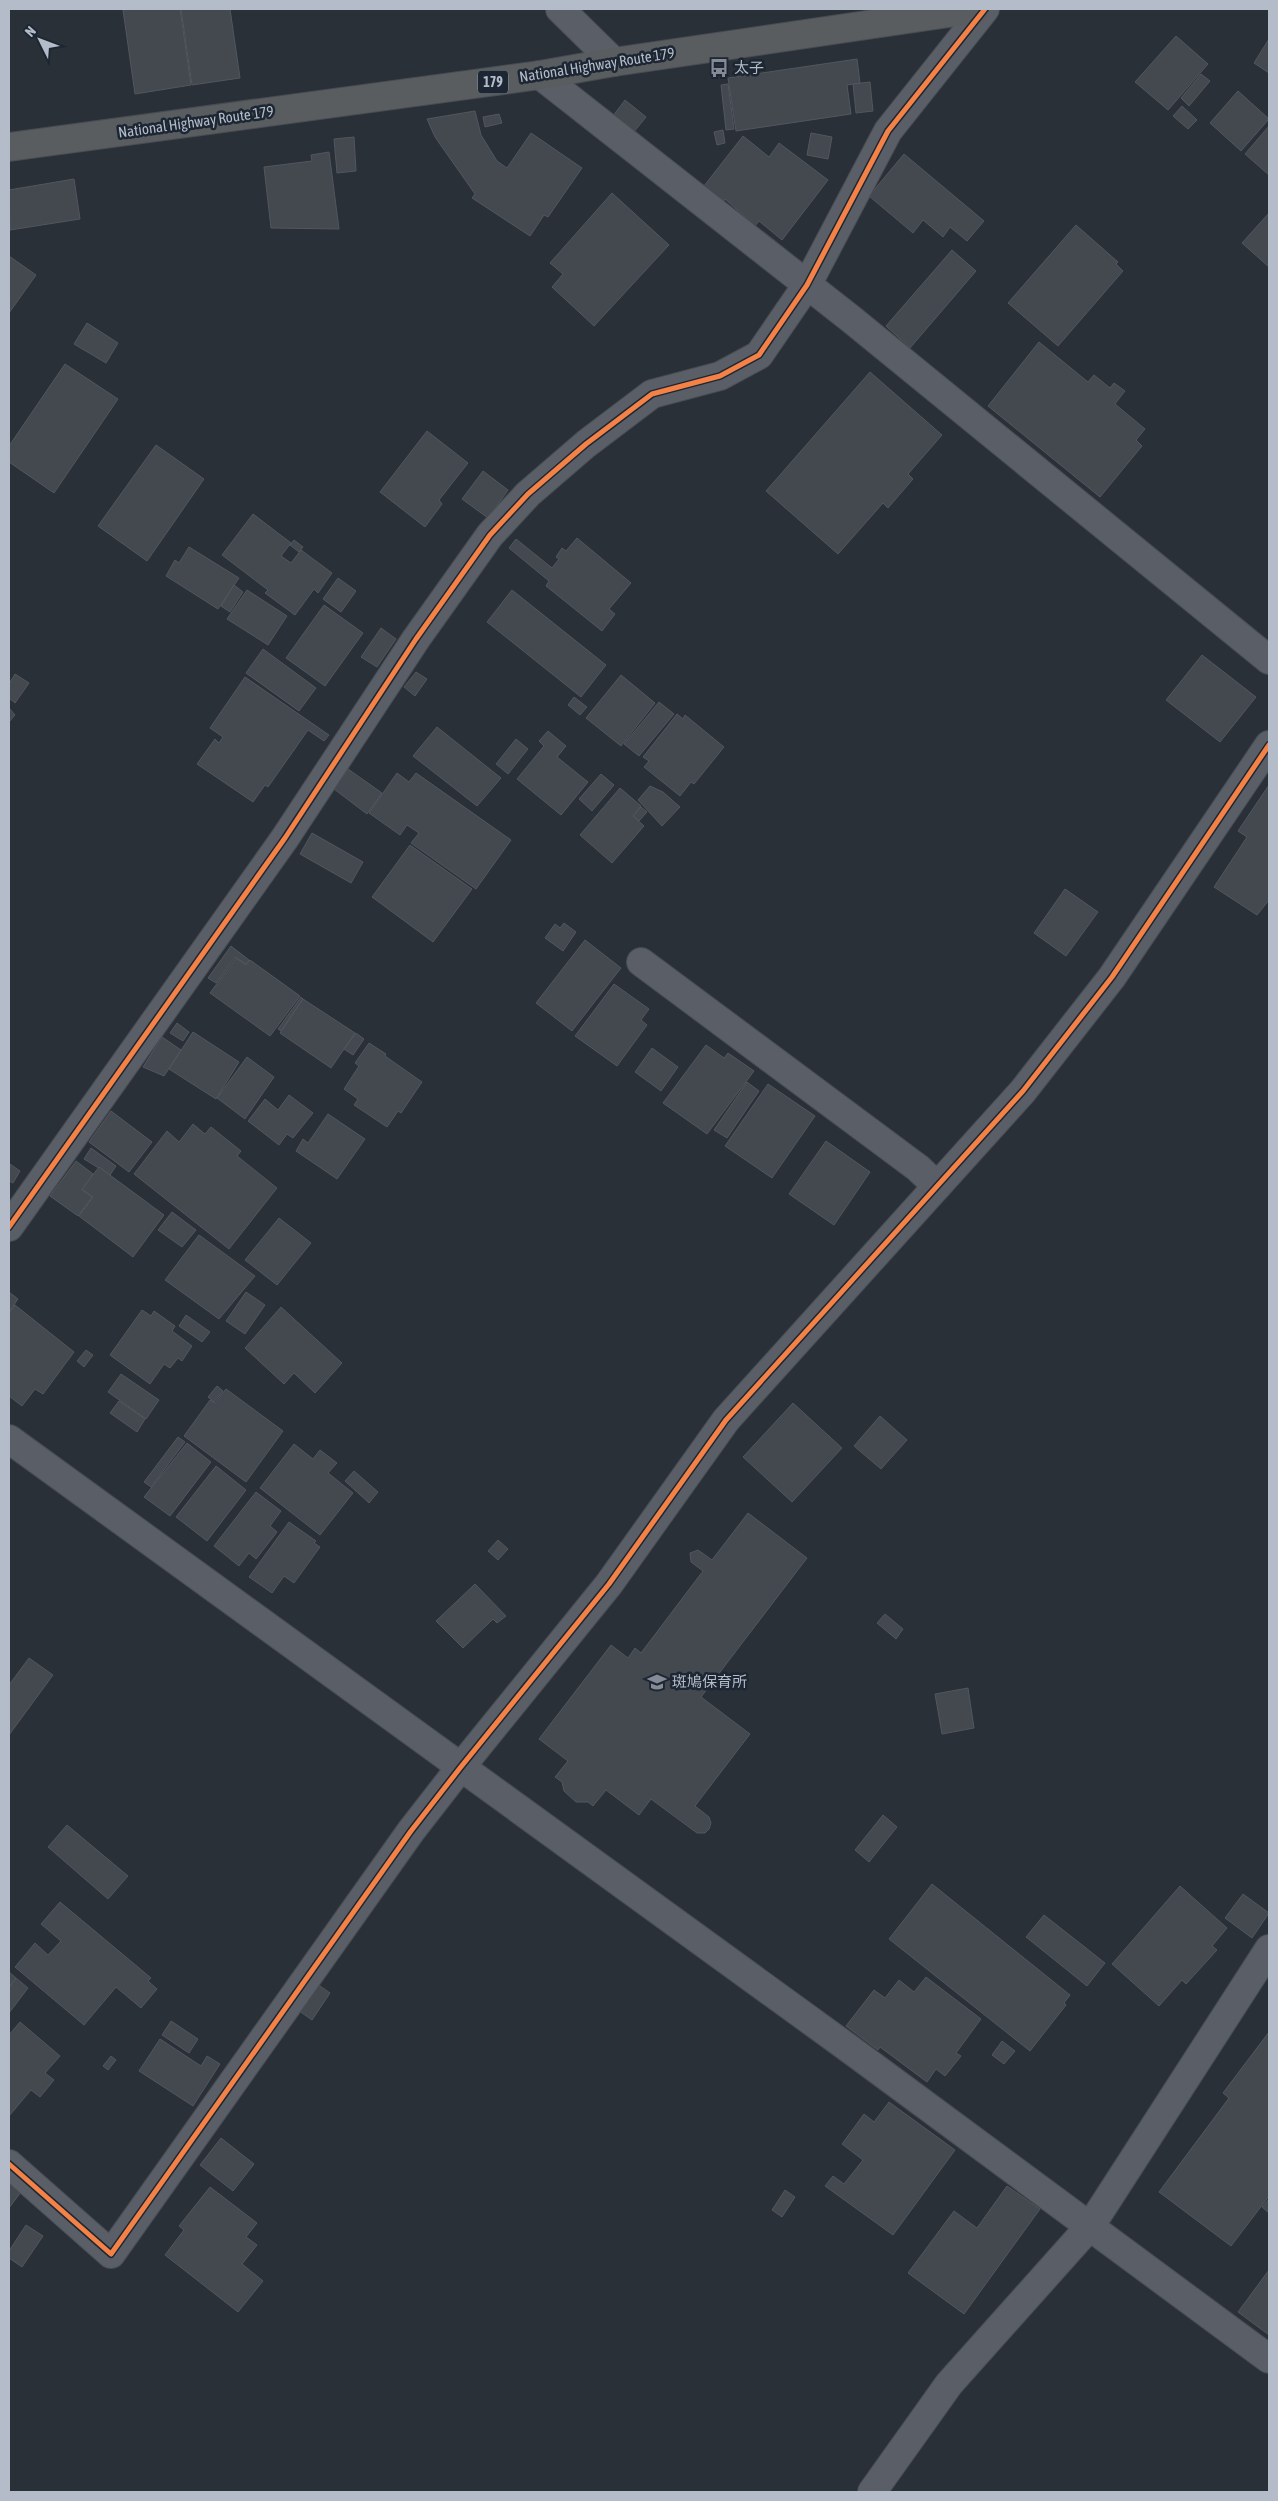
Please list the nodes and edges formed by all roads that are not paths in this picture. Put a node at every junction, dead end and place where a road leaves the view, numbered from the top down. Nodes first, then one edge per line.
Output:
1 (560, 9) edge
2 (976, 9) edge
3 (985, 9) edge
4 (614, 62) junction
5 (540, 75) junction
6 (9, 147) edge
7 (808, 285) junction
8 (1269, 660) edge
9 (1269, 745) edge
10 (641, 962) dead end
11 (937, 1186) junction
12 (9, 1227) edge
13 (9, 1439) edge
14 (460, 1768) junction
15 (1269, 1949) edge
16 (9, 2164) edge
17 (1091, 2225) junction
18 (1269, 2359) edge
19 (872, 2492) edge

1 - 4 street
2 - 4 highway, National Highway Route 179 / 179
3 - 7 street
4 - 5 highway, National Highway Route 179 / 179
5 - 6 highway, National Highway Route 179 / 179
5 - 7 street
7 - 8 street
7 - 12 street
9 - 11 street
10 - 11 street
11 - 14 street
13 - 14 street
14 - 16 street
14 - 17 street
15 - 17 street
17 - 18 street
17 - 19 street

